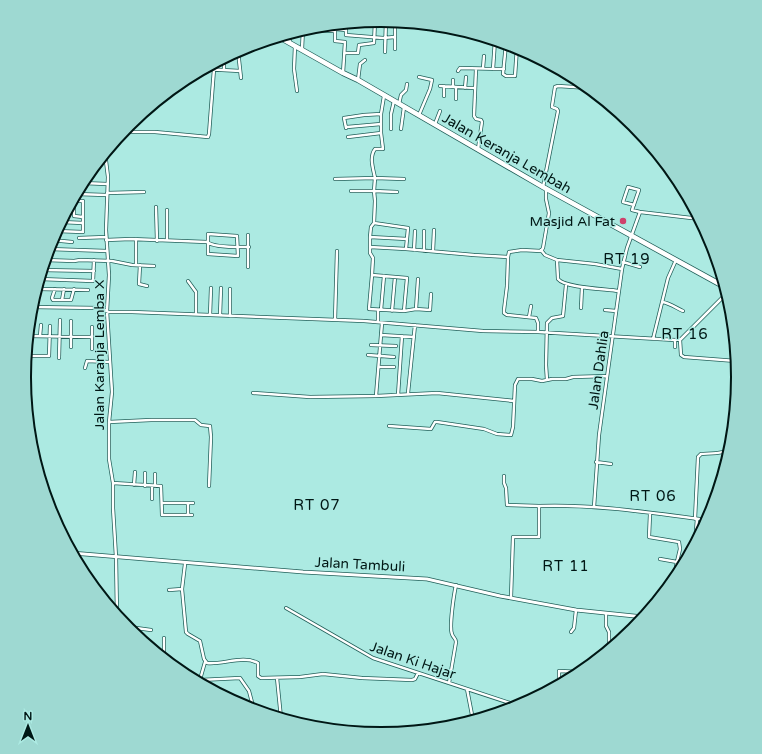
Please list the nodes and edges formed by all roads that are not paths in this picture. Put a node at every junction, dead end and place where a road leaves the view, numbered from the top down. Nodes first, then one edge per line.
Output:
1 (375, 27) edge
2 (386, 27) edge
3 (395, 28) edge
4 (335, 30) joint
5 (346, 35) junction
6 (302, 36) edge
7 (375, 37) junction
8 (395, 37) junction
9 (385, 38) junction
10 (290, 39) edge
11 (285, 41) edge
12 (345, 42) junction
13 (289, 43) junction
14 (294, 46) junction
15 (495, 46) edge
16 (395, 49) dead end
17 (301, 50) junction
18 (505, 50) edge
19 (385, 52) dead end
20 (345, 53) junction
21 (517, 55) edge
22 (484, 56) dead end
23 (239, 58) edge
24 (365, 60) dead end
25 (224, 64) edge
26 (483, 68) junction
27 (493, 68) junction
28 (215, 69) edge
29 (224, 69) junction
30 (476, 69) junction
31 (504, 69) junction
32 (212, 71) edge
33 (240, 71) junction
34 (458, 71) dead end
35 (343, 73) junction
36 (466, 77) dead end
37 (241, 78) dead end
38 (420, 78) dead end
39 (358, 80) junction
40 (453, 80) dead end
41 (407, 84) dead end
42 (440, 86) dead end
43 (444, 86) junction
44 (454, 87) junction
45 (577, 87) edge
46 (465, 88) junction
47 (475, 88) junction
48 (296, 91) dead end
49 (384, 96) junction
50 (444, 96) dead end
51 (456, 99) dead end
52 (394, 101) junction
53 (399, 104) junction
54 (404, 107) junction
55 (440, 111) dead end
56 (381, 114) junction
57 (419, 115) junction
58 (381, 124) junction
59 (435, 125) junction
60 (391, 129) dead end
61 (401, 129) dead end
62 (132, 132) edge
63 (381, 133) junction
64 (348, 137) dead end
65 (478, 149) junction
66 (106, 161) edge
67 (375, 178) junction
68 (334, 179) dead end
69 (404, 179) dead end
70 (90, 183) edge
71 (107, 184) junction
72 (544, 188) junction
73 (351, 191) dead end
74 (374, 191) junction
75 (144, 192) dead end
76 (397, 192) dead end
77 (83, 194) edge
78 (106, 194) junction
79 (79, 201) edge
80 (634, 205) junction
81 (156, 207) dead end
82 (74, 209) edge
83 (167, 210) dead end
84 (640, 212) junction
85 (83, 217) junction
86 (693, 218) edge
87 (67, 222) edge
88 (83, 223) junction
89 (374, 223) junction
90 (434, 230) dead end
91 (63, 231) edge
92 (424, 231) dead end
93 (415, 232) dead end
94 (248, 235) dead end
95 (632, 236) junction
96 (370, 237) junction
97 (79, 238) dead end
98 (106, 238) junction
99 (136, 239) junction
100 (407, 239) junction
101 (167, 240) junction
102 (59, 241) edge
103 (157, 241) junction
104 (72, 242) dead end
105 (207, 242) junction
106 (249, 246) junction
107 (238, 247) junction
108 (370, 247) junction
109 (56, 249) edge
110 (406, 249) junction
111 (414, 250) junction
112 (541, 250) junction
113 (107, 251) junction
114 (337, 251) dead end
115 (424, 251) junction
116 (433, 252) junction
117 (508, 256) junction
118 (51, 260) edge
119 (94, 260) junction
120 (108, 260) junction
121 (557, 260) junction
122 (676, 260) junction
123 (623, 262) junction
124 (136, 265) junction
125 (140, 265) junction
126 (154, 266) dead end
127 (248, 267) dead end
128 (640, 267) dead end
129 (622, 269) junction
130 (48, 270) edge
131 (94, 271) junction
132 (372, 275) junction
133 (384, 276) junction
134 (396, 277) junction
135 (45, 278) edge
136 (418, 279) dead end
137 (188, 281) dead end
138 (718, 283) edge
139 (566, 285) junction
140 (146, 286) dead end
141 (582, 287) junction
142 (55, 288) junction
143 (211, 288) dead end
144 (221, 288) dead end
145 (42, 289) edge
146 (64, 289) junction
147 (230, 289) dead end
148 (74, 290) junction
149 (88, 290) dead end
150 (618, 291) junction
151 (431, 294) dead end
152 (722, 298) edge
153 (62, 300) junction
154 (662, 302) junction
155 (531, 306) dead end
156 (38, 307) edge
157 (581, 308) dead end
158 (416, 309) junction
159 (380, 310) junction
160 (606, 310) dead end
161 (107, 311) junction
162 (392, 311) junction
163 (404, 311) junction
164 (683, 311) dead end
165 (616, 312) junction
166 (196, 314) junction
167 (210, 315) junction
168 (220, 315) junction
169 (230, 316) junction
170 (529, 317) junction
171 (60, 320) dead end
172 (335, 320) junction
173 (71, 321) dead end
174 (378, 322) junction
175 (382, 323) junction
176 (41, 325) dead end
177 (415, 325) junction
178 (50, 326) dead end
179 (92, 327) dead end
180 (538, 332) junction
181 (548, 333) junction
182 (381, 335) junction
183 (34, 336) edge
184 (40, 336) junction
185 (402, 336) junction
186 (414, 336) junction
187 (612, 336) junction
188 (50, 337) junction
189 (60, 337) junction
190 (71, 337) junction
191 (92, 337) junction
192 (653, 339) junction
193 (675, 340) junction
194 (680, 340) junction
195 (371, 345) dead end
196 (380, 345) junction
197 (396, 346) dead end
198 (71, 347) dead end
199 (675, 347) dead end
200 (92, 349) dead end
201 (368, 355) dead end
202 (32, 356) edge
203 (380, 356) junction
204 (394, 357) dead end
205 (59, 358) dead end
206 (730, 361) edge
207 (109, 362) junction
208 (379, 367) junction
209 (394, 367) dead end
210 (84, 368) dead end
211 (607, 376) junction
212 (548, 380) junction
213 (252, 393) dead end
214 (408, 394) junction
215 (398, 395) junction
216 (376, 396) junction
217 (514, 401) junction
218 (109, 422) junction
219 (389, 426) dead end
220 (723, 451) edge
221 (596, 462) junction
222 (611, 464) dead end
223 (135, 472) dead end
224 (145, 473) dead end
225 (155, 474) dead end
226 (504, 476) dead end
227 (113, 483) junction
228 (134, 485) junction
229 (145, 486) junction
230 (153, 486) junction
231 (209, 486) dead end
232 (152, 499) dead end
233 (162, 503) junction
234 (188, 503) junction
235 (193, 503) dead end
236 (539, 506) junction
237 (594, 507) junction
238 (650, 514) junction
239 (696, 519) junction
240 (700, 519) edge
241 (695, 531) edge
242 (79, 554) edge
243 (116, 557) junction
244 (660, 559) dead end
245 (677, 562) joint
246 (185, 564) junction
247 (456, 586) junction
248 (182, 589) junction
249 (169, 590) dead end
250 (511, 597) junction
251 (116, 606) edge
252 (286, 608) dead end
253 (576, 610) junction
254 (606, 614) junction
255 (636, 616) edge
256 (138, 628) edge
257 (151, 630) dead end
258 (571, 632) dead end
259 (164, 638) dead end
260 (609, 642) edge
261 (164, 652) edge
262 (205, 662) junction
263 (570, 671) edge
264 (418, 673) junction
265 (200, 676) edge
266 (277, 678) junction
267 (558, 678) edge
268 (207, 680) edge
269 (450, 683) junction
270 (466, 689) junction
271 (252, 702) edge
272 (508, 703) edge
273 (281, 712) edge
274 (472, 715) edge

1 - 7 street
2 - 9 street
3 - 8 street
4 - 5 street
4 - 12 street
5 - 7 street
5 - 12 street
6 - 17 street
7 - 9 street
7 - 20 street
8 - 9 street
8 - 16 street
9 - 19 street
10 - 13 street
11 - 13 main road, Jalan Keranja Lembah
12 - 20 street
13 - 14 main road, Jalan Keranja Lembah
14 - 17 main road, Jalan Keranja Lembah
14 - 48 street
15 - 27 street
17 - 35 main road, Jalan Keranja Lembah
18 - 31 street
20 - 35 street
21 - 31 street
22 - 26 street
23 - 33 street
24 - 39 street
25 - 29 street
26 - 27 street
26 - 30 street
27 - 31 street
28 - 29 street
29 - 33 street
30 - 34 street
30 - 47 street
32 - 62 street
33 - 37 street
35 - 39 main road, Jalan Keranja Lembah
36 - 46 street
38 - 57 street
39 - 49 main road, Jalan Keranja Lembah
40 - 44 street
41 - 53 street
42 - 43 street
43 - 44 street
43 - 50 street
44 - 46 street
44 - 51 street
45 - 72 street
46 - 47 street
47 - 65 street
49 - 52 main road, Jalan Keranja Lembah
49 - 56 street
52 - 53 main road, Jalan Keranja Lembah
52 - 60 street
53 - 54 main road, Jalan Keranja Lembah
54 - 57 main road, Jalan Keranja Lembah
54 - 61 street
55 - 59 street
56 - 58 street
56 - 58 street
57 - 59 main road, Jalan Keranja Lembah
58 - 63 street
59 - 65 main road, Jalan Keranja Lembah
63 - 64 street
63 - 67 street
65 - 72 main road, Jalan Keranja Lembah
66 - 71 street, Jalan Karanja Lemba X
67 - 68 street
67 - 69 street
67 - 74 street
70 - 71 street
71 - 78 street, Jalan Karanja Lemba X
72 - 95 main road, Jalan Keranja Lembah
72 - 112 street
73 - 74 street
74 - 76 street
74 - 89 street
75 - 78 street
77 - 78 street
78 - 98 street, Jalan Karanja Lemba X
79 - 85 street
80 - 80 street
80 - 84 street
81 - 103 street
82 - 85 street
83 - 101 street
84 - 86 street
84 - 95 street, Jalan Dahlia
85 - 88 street
87 - 88 street
88 - 91 street
89 - 96 street
89 - 100 street
90 - 116 street
92 - 115 street
93 - 111 street
94 - 106 street
95 - 122 main road, Jalan Keranja Lembah
95 - 123 street, Jalan Dahlia
96 - 100 street
96 - 108 street
97 - 98 street
98 - 99 street
98 - 113 street, Jalan Karanja Lemba X
99 - 103 street
99 - 124 street
100 - 110 street
101 - 103 street
101 - 105 street
102 - 104 street
105 - 107 street
105 - 107 street
105 - 107 street
106 - 107 street
106 - 127 street
108 - 110 street
108 - 132 street
109 - 113 street
110 - 111 street
111 - 115 street
112 - 117 street
112 - 121 street
113 - 120 street, Jalan Karanja Lemba X
114 - 172 street
115 - 116 street
116 - 117 street
117 - 170 street
118 - 119 street
119 - 120 street
119 - 131 street
120 - 124 street
120 - 161 street, Jalan Karanja Lemba X
121 - 129 street
121 - 139 street
122 - 138 main road, Jalan Keranja Lembah
122 - 154 street
123 - 128 street
123 - 129 street, Jalan Dahlia
124 - 125 street
125 - 126 street
125 - 140 street
129 - 150 street, Jalan Dahlia
130 - 131 street
131 - 135 street
132 - 133 street
132 - 159 street
133 - 134 street
133 - 159 street
134 - 162 street
134 - 163 street
136 - 158 street
137 - 166 street
139 - 141 street
139 - 181 street
141 - 150 street
141 - 157 street
142 - 145 street
142 - 146 street
142 - 153 street
143 - 167 street
144 - 168 street
146 - 148 street
146 - 153 street
147 - 169 street
148 - 149 street
148 - 153 street
150 - 165 street, Jalan Dahlia
151 - 158 street
152 - 194 street
154 - 164 street
154 - 192 street
155 - 170 street
156 - 161 street
158 - 163 street
159 - 162 street
159 - 174 street
160 - 165 street
161 - 166 street
161 - 207 street, Jalan Karanja Lemba X
162 - 163 street
165 - 187 street, Jalan Dahlia
166 - 167 street
167 - 168 street
168 - 169 street
169 - 172 street
170 - 180 street
171 - 189 street
172 - 174 street
173 - 190 street
174 - 175 street
175 - 177 street
175 - 182 street
176 - 184 street
177 - 180 street
177 - 186 street
178 - 188 street
179 - 191 street
180 - 181 street
181 - 187 street
181 - 212 street
182 - 185 street
182 - 196 street
183 - 184 street
184 - 188 street
185 - 186 street
185 - 215 street
186 - 214 street
187 - 192 street
187 - 211 street, Jalan Dahlia
188 - 189 street
188 - 202 street
189 - 190 street
189 - 205 street
190 - 191 street
190 - 198 street
191 - 200 street
192 - 193 street
193 - 194 street
193 - 199 street
194 - 206 street
195 - 196 street
196 - 197 street
196 - 203 street
201 - 203 street
203 - 204 street
203 - 208 street
207 - 210 street
207 - 218 street, Jalan Karanja Lemba X
208 - 209 street
208 - 216 street
211 - 212 street
211 - 221 street, Jalan Dahlia
212 - 217 street
213 - 216 street
214 - 215 street
214 - 217 street
215 - 216 street
217 - 219 street
218 - 227 street, Jalan Karanja Lemba X
218 - 231 street
220 - 239 street
221 - 222 street
221 - 237 street, Jalan Dahlia
223 - 228 street
224 - 229 street
225 - 230 street
226 - 236 street
227 - 228 street
227 - 243 street, Jalan Karanja Lemba X
228 - 229 street
229 - 230 street
230 - 232 street
230 - 233 street
233 - 234 street
233 - 234 street
234 - 235 street
236 - 237 street
236 - 250 street
237 - 238 street
238 - 239 street
238 - 245 street
239 - 240 street
239 - 241 street
242 - 243 street, Jalan Tambuli
243 - 246 street, Jalan Tambuli
243 - 251 street, Jalan Karanja Lemba X
244 - 245 street
246 - 247 street, Jalan Tambuli
246 - 248 street
247 - 250 street, Jalan Tambuli
247 - 269 street
248 - 249 street
248 - 262 street
250 - 253 street, Jalan Tambuli
252 - 264 street, Jalan Ki Hajar
253 - 254 street, Jalan Tambuli
253 - 258 street
254 - 255 street, Jalan Tambuli
254 - 260 street
256 - 257 street
259 - 261 street
262 - 265 street
262 - 266 street
263 - 267 street
264 - 266 street
264 - 269 street, Jalan Ki Hajar
266 - 273 street
268 - 271 street
269 - 270 street, Jalan Ki Hajar
270 - 272 street, Jalan Ki Hajar
270 - 274 street

